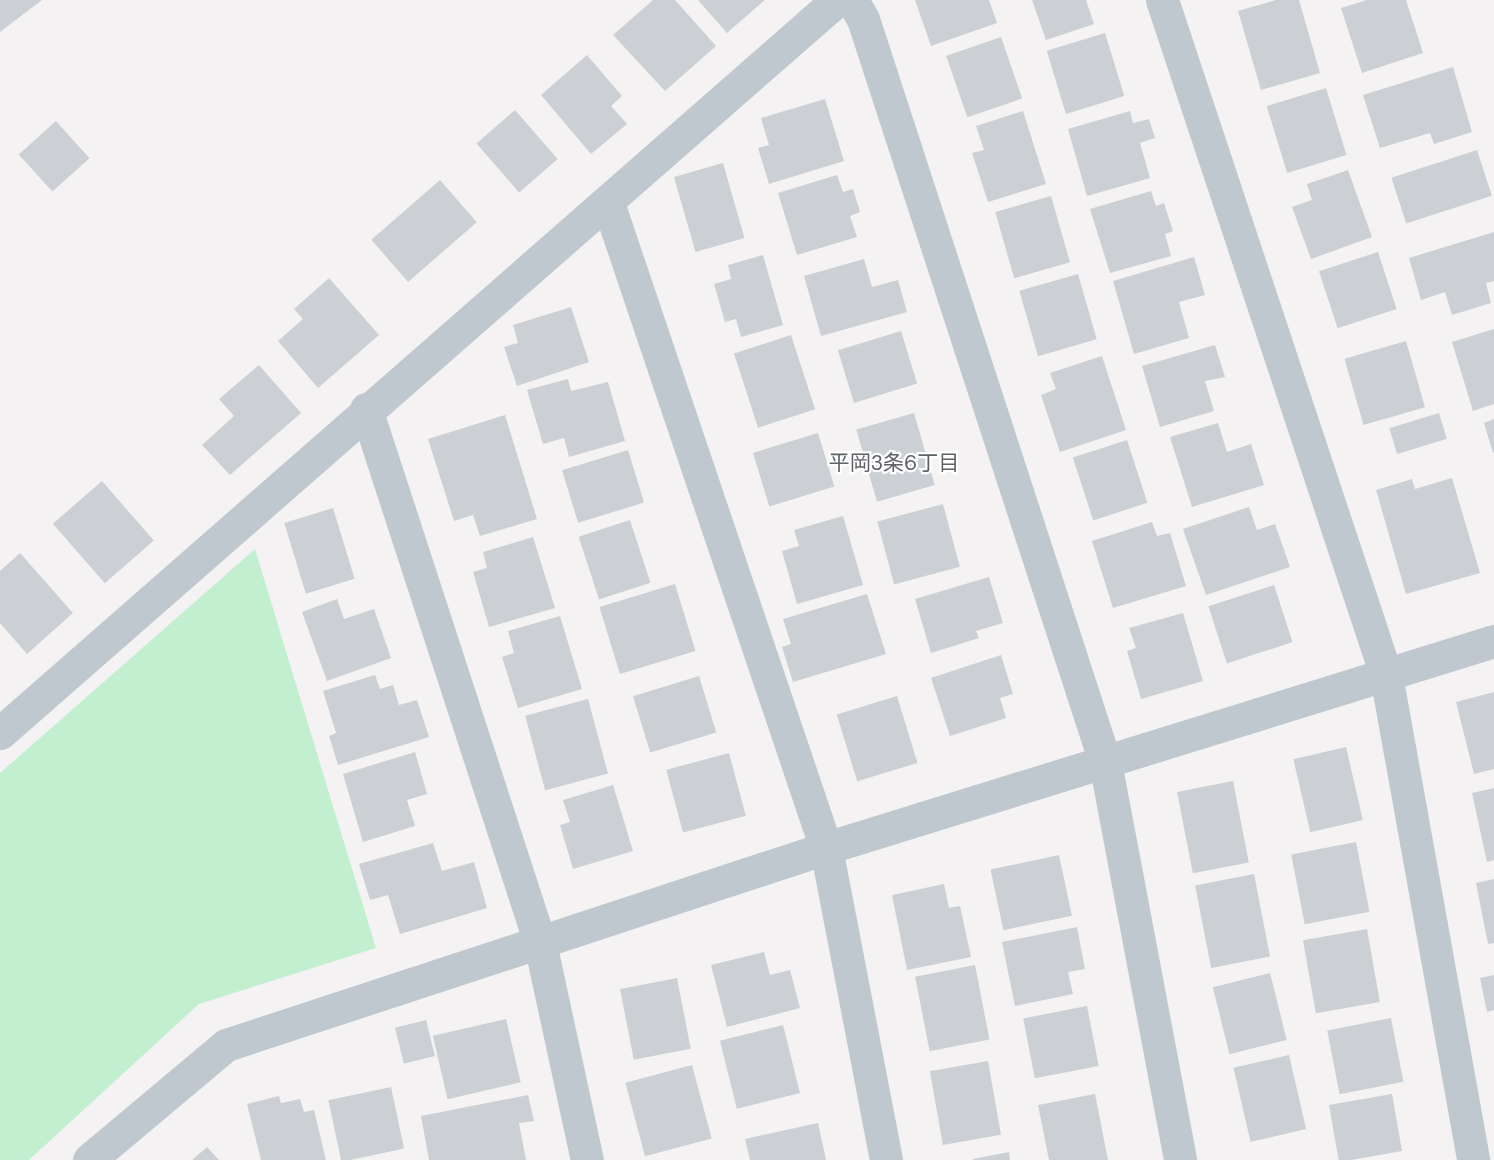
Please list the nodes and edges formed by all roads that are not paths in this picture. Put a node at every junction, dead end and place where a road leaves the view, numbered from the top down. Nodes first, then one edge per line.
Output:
1 (837, 0) edge
2 (852, 0) edge
3 (1162, 0) edge
4 (608, 203) junction
5 (366, 409) junction
6 (1494, 641) edge
7 (1386, 675) junction
8 (0, 733) edge
9 (1104, 762) junction
10 (826, 848) junction
11 (540, 943) junction
12 (89, 1160) edge
13 (587, 1160) edge
14 (886, 1160) edge
15 (1180, 1160) edge
16 (1473, 1160) edge

1 - 4 street
2 - 9 street
3 - 7 street
4 - 5 street
4 - 10 street
5 - 8 street
5 - 11 street
6 - 7 street
7 - 9 street
7 - 16 street
9 - 10 street
9 - 15 street
10 - 11 street
10 - 14 street
11 - 12 street
11 - 13 street

